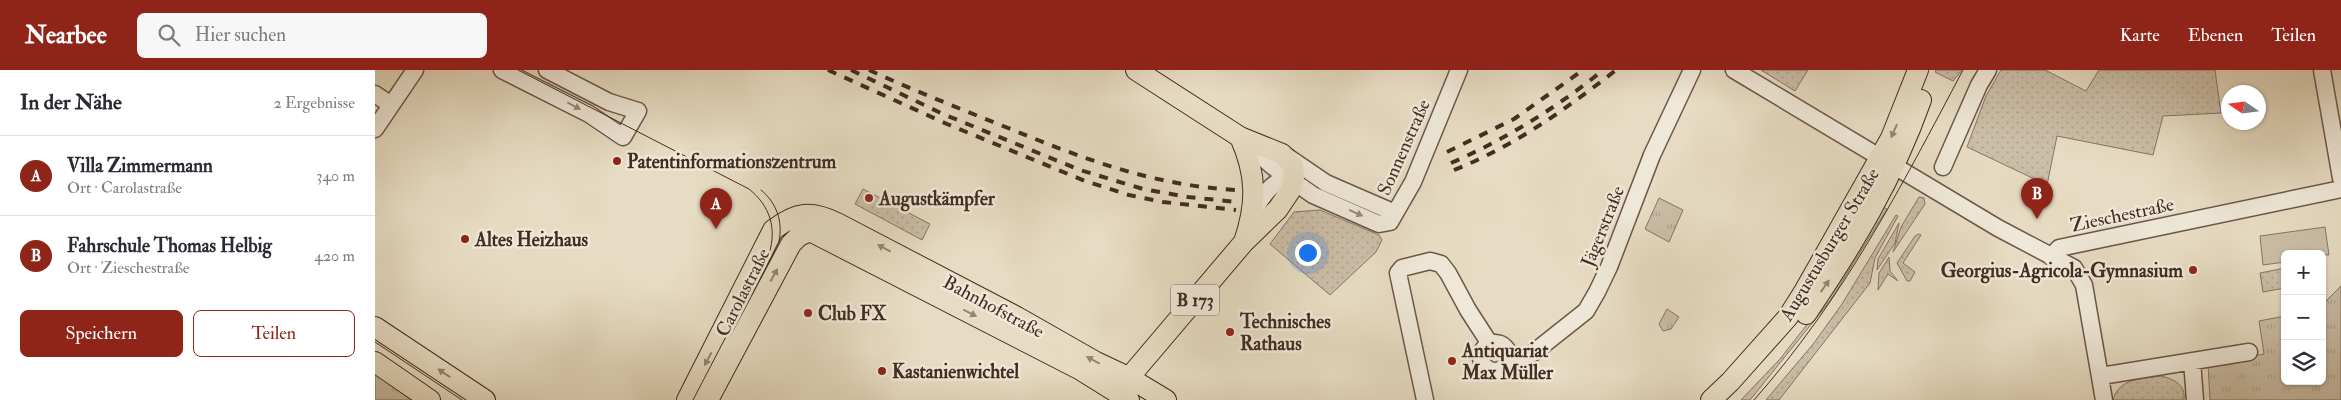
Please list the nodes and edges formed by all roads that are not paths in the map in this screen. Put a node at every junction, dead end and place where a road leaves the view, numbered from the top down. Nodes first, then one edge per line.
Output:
1 (415, 70) edge
2 (503, 70) edge
3 (547, 70) edge
4 (1136, 70) edge
5 (1459, 70) edge
6 (1692, 70) edge
7 (1734, 70) edge
8 (1919, 70) edge
9 (1931, 70) edge
10 (1988, 70) edge
11 (2322, 70) edge
12 (375, 94) edge
13 (391, 105) junction
14 (375, 129) edge
15 (1240, 137) junction
16 (1282, 154) junction
17 (1887, 163) junction
18 (1291, 178) junction
19 (2341, 178) edge
20 (1321, 180) junction
21 (1932, 189) junction
22 (2341, 189) edge
23 (1252, 213) junction
24 (1395, 213) junction
25 (815, 223) joint
26 (1244, 242) junction
27 (2051, 257) junction
28 (375, 327) edge
29 (1490, 344) junction
30 (2249, 352) dead end
31 (1508, 358) junction
32 (2192, 361) junction
33 (375, 362) edge
34 (2101, 376) junction
35 (1121, 392) edge
36 (695, 399) edge
37 (430, 400) edge
38 (485, 400) edge
39 (1166, 400) edge
40 (1425, 400) edge
41 (1711, 400) edge
42 (1727, 400) edge
43 (2104, 400) edge
44 (2195, 400) edge

1 - 13 street
2 -> 3 street
4 - 15 main road
5 - 24 street, Sonnenstraße
6 - 31 street, Jägerstraße
7 - 17 street
8 -> 17 main road, Augustusburger Straße
9 - 17 main road, Augustusburger Straße
10 - 21 street
11 - 19 street
12 - 13 street
13 - 14 street
15 - 16 main road
15 - 18 street
15 - 23 main road, B 173
16 - 18 main road
16 - 20 street
17 - 21 street
17 - 41 main road, Augustusburger Straße
42 -> 17 main road, Augustusburger Straße
18 - 20 street
18 - 23 street
18 -> 24 street
18 - 26 main road, B 173
20 - 24 street
21 - 27 street
22 - 27 street, Zieschestraße
23 - 26 main road, B 173
25 - 35 main road, Bahnhofstraße
25 - 36 main road, Carolastraße
26 - 35 main road, B 173
27 - 34 street
38 -> 28 main road
29 - 31 street
29 - 31 street, Jägerstraße
29 - 40 street
30 - 32 street
32 - 34 street
32 - 44 street
33 - 37 main road
34 - 43 street
35 - 39 main road, Bahnhofstraße

